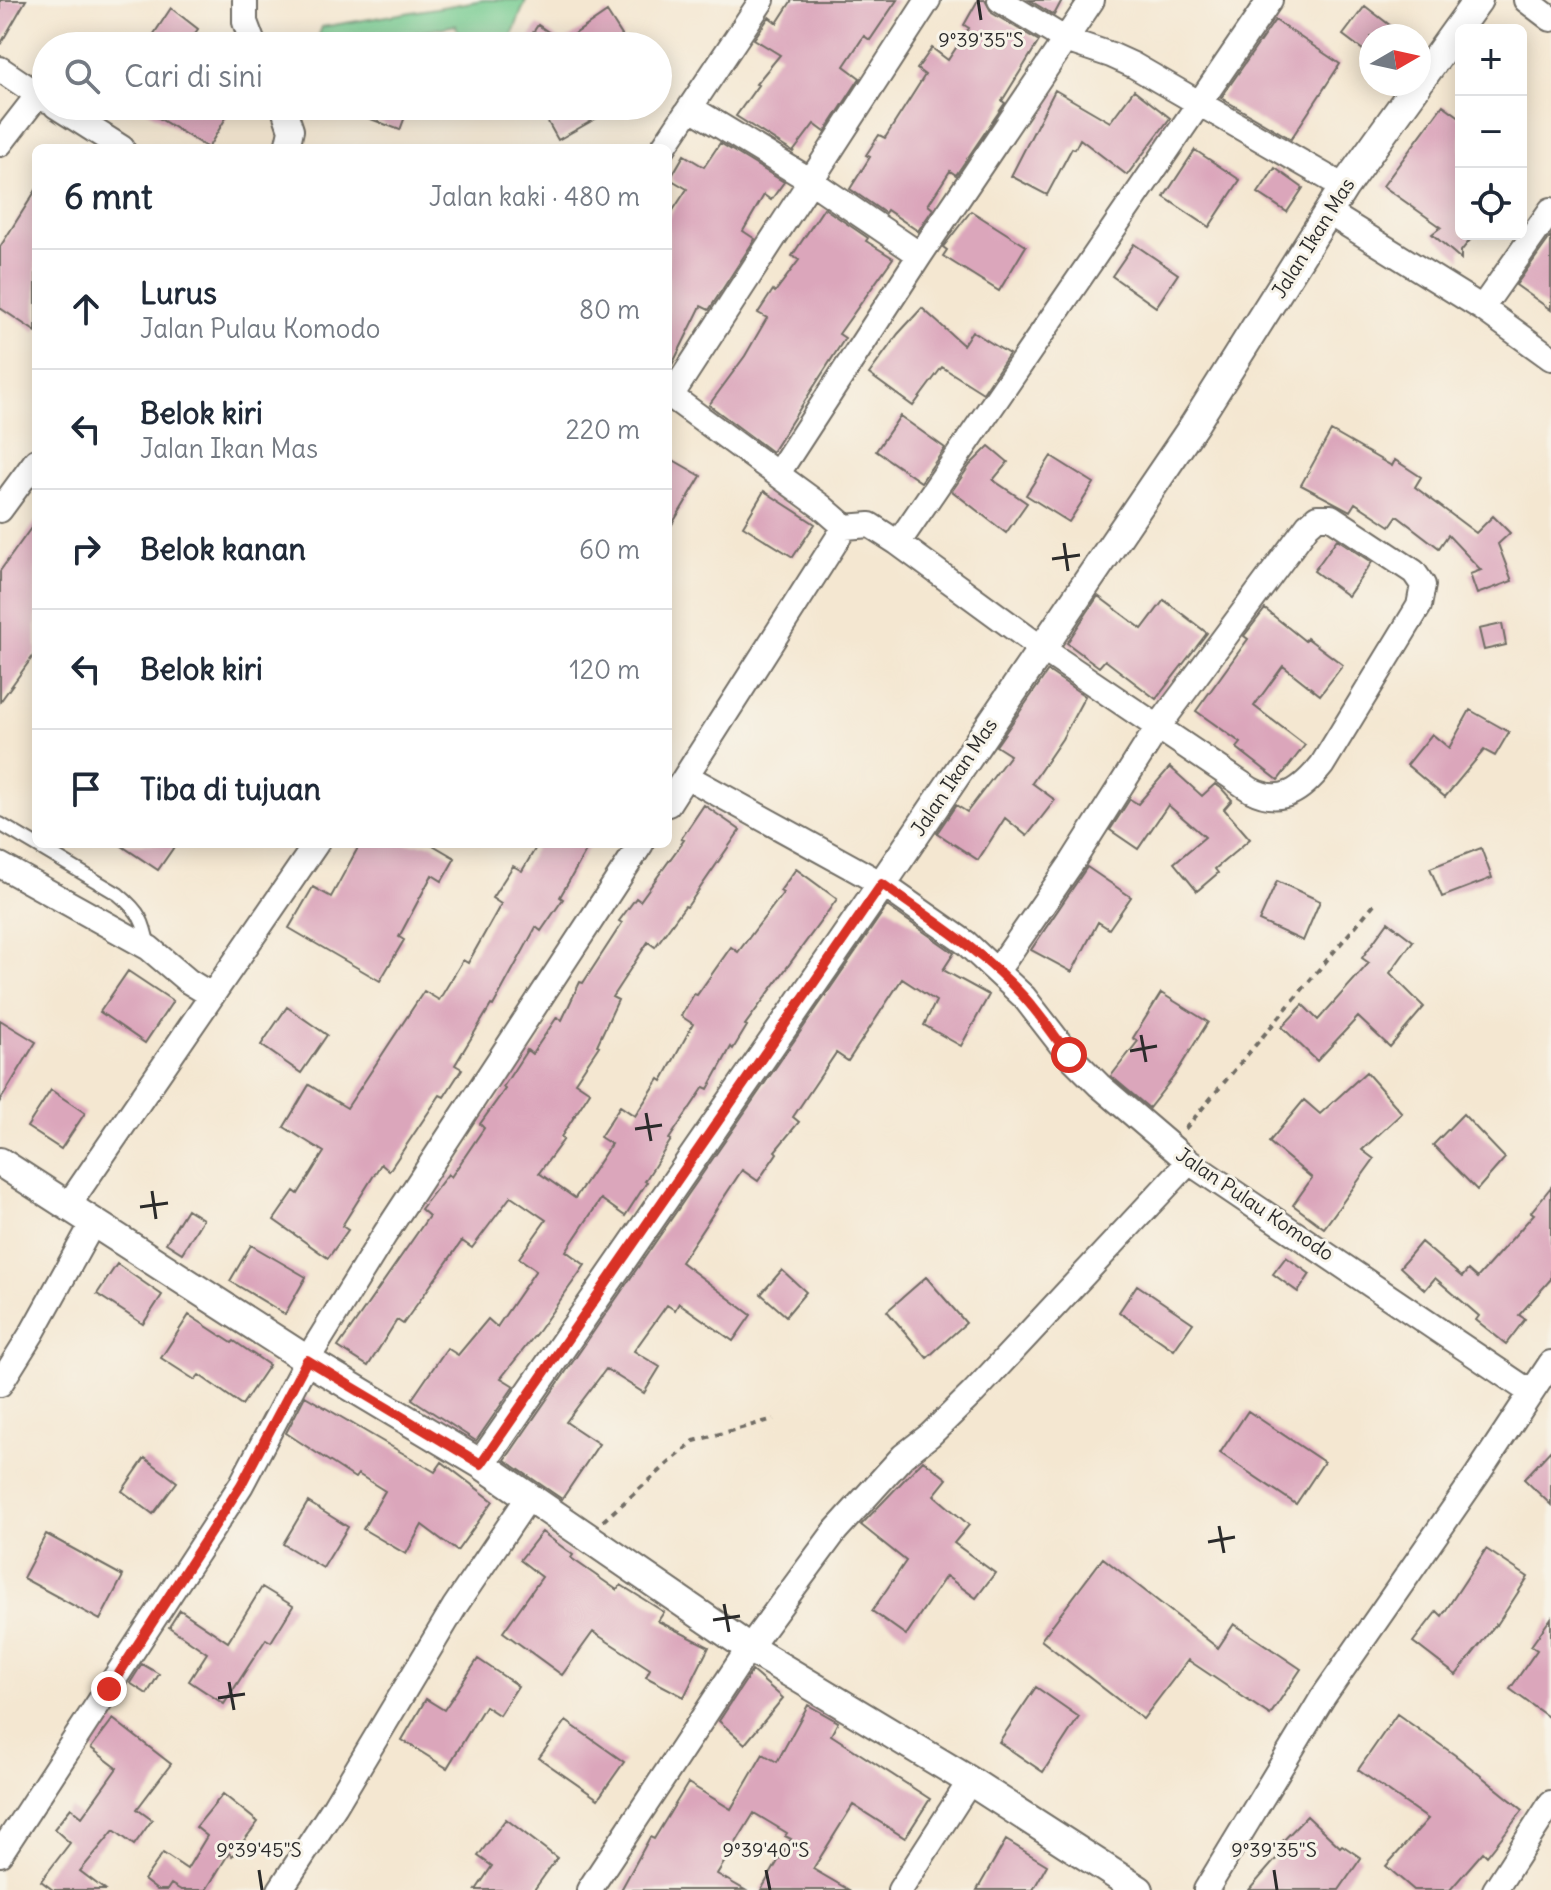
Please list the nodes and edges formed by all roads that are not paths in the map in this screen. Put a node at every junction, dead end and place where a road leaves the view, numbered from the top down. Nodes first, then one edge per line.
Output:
1 (245, 0) edge
2 (762, 0) edge
3 (928, 0) edge
4 (1000, 0) edge
5 (1092, 0) edge
6 (1270, 0) edge
7 (1478, 0) edge
8 (1526, 0) edge
9 (1551, 19) edge
10 (249, 32) edge
11 (1066, 40) junction
12 (1431, 65) edge
13 (0, 69) edge
14 (32, 90) edge
15 (1409, 96) edge
16 (1199, 104) junction
17 (691, 108) junction
18 (32, 114) edge
19 (78, 120) edge
20 (288, 120) edge
21 (0, 144) edge
22 (116, 144) edge
23 (288, 144) edge
24 (666, 144) edge
25 (811, 181) junction
26 (1344, 187) junction
27 (1551, 210) edge
28 (1329, 213) junction
29 (920, 255) junction
30 (1482, 308) junction
31 (1551, 358) edge
32 (672, 392) edge
33 (672, 396) edge
34 (32, 466) edge
35 (778, 473) junction
36 (0, 510) edge
37 (845, 527) junction
38 (898, 543) junction
39 (1041, 648) junction
40 (1158, 727) junction
41 (686, 776) junction
42 (672, 798) edge
43 (0, 824) edge
44 (32, 843) edge
45 (40, 848) edge
46 (313, 848) edge
47 (638, 848) edge
48 (0, 865) edge
49 (882, 884) junction
50 (149, 948) junction
51 (997, 971) junction
52 (211, 995) junction
53 (0, 1162) edge
54 (1189, 1162) junction
55 (69, 1204) junction
56 (94, 1221) junction
57 (307, 1360) junction
58 (1551, 1363) edge
59 (0, 1384) edge
60 (1530, 1392) junction
61 (481, 1464) junction
62 (528, 1498) junction
63 (749, 1648) junction
64 (970, 1781) junction
65 (1551, 1803) edge
66 (0, 1854) edge
67 (280, 1890) edge
68 (589, 1890) edge
69 (900, 1890) edge
70 (1139, 1890) edge
71 (1206, 1890) edge
72 (1495, 1890) edge

1 - 10 street
2 - 17 street
3 - 25 street
4 - 11 street
5 - 11 street
6 - 16 street
7 - 12 street, Jalan Ikan Mas
8 - 9 street
11 - 16 street
11 - 29 street
13 - 14 street
15 - 26 street, Jalan Ikan Mas
16 - 26 street
16 - 38 street
17 - 24 street
17 - 25 street
18 - 21 street
19 - 22 street
20 - 23 street
25 - 29 street
25 - 32 street
26 - 28 street, Jalan Ikan Mas
27 - 30 street
28 - 30 street
28 - 39 street, Jalan Ikan Mas
29 - 35 street
30 - 31 street
33 - 35 street
34 - 36 street
35 - 37 street
37 - 38 street
37 - 41 street
38 - 39 street
39 - 40 street
39 - 49 street, Jalan Ikan Mas
40 - 40 street
40 - 51 street
41 - 42 street
41 - 49 street, Jalan Pulau Komodo
43 - 44 lane
45 - 50 lane
46 - 52 street
47 - 57 street
48 - 50 street
49 - 51 street, Jalan Pulau Komodo
49 - 61 street, Jalan Ikan Mas
50 - 52 street
51 - 54 street, Jalan Pulau Komodo
52 - 55 street
53 - 55 street
54 - 60 street, Jalan Pulau Komodo
54 - 63 street
55 - 56 street
56 - 57 street
56 - 59 street
57 - 61 street
57 - 66 street
58 - 60 street
60 - 71 street
61 - 62 street
62 - 63 street
62 - 67 street
63 - 64 street
63 - 68 street
64 - 69 street
64 - 70 street
65 - 72 street

